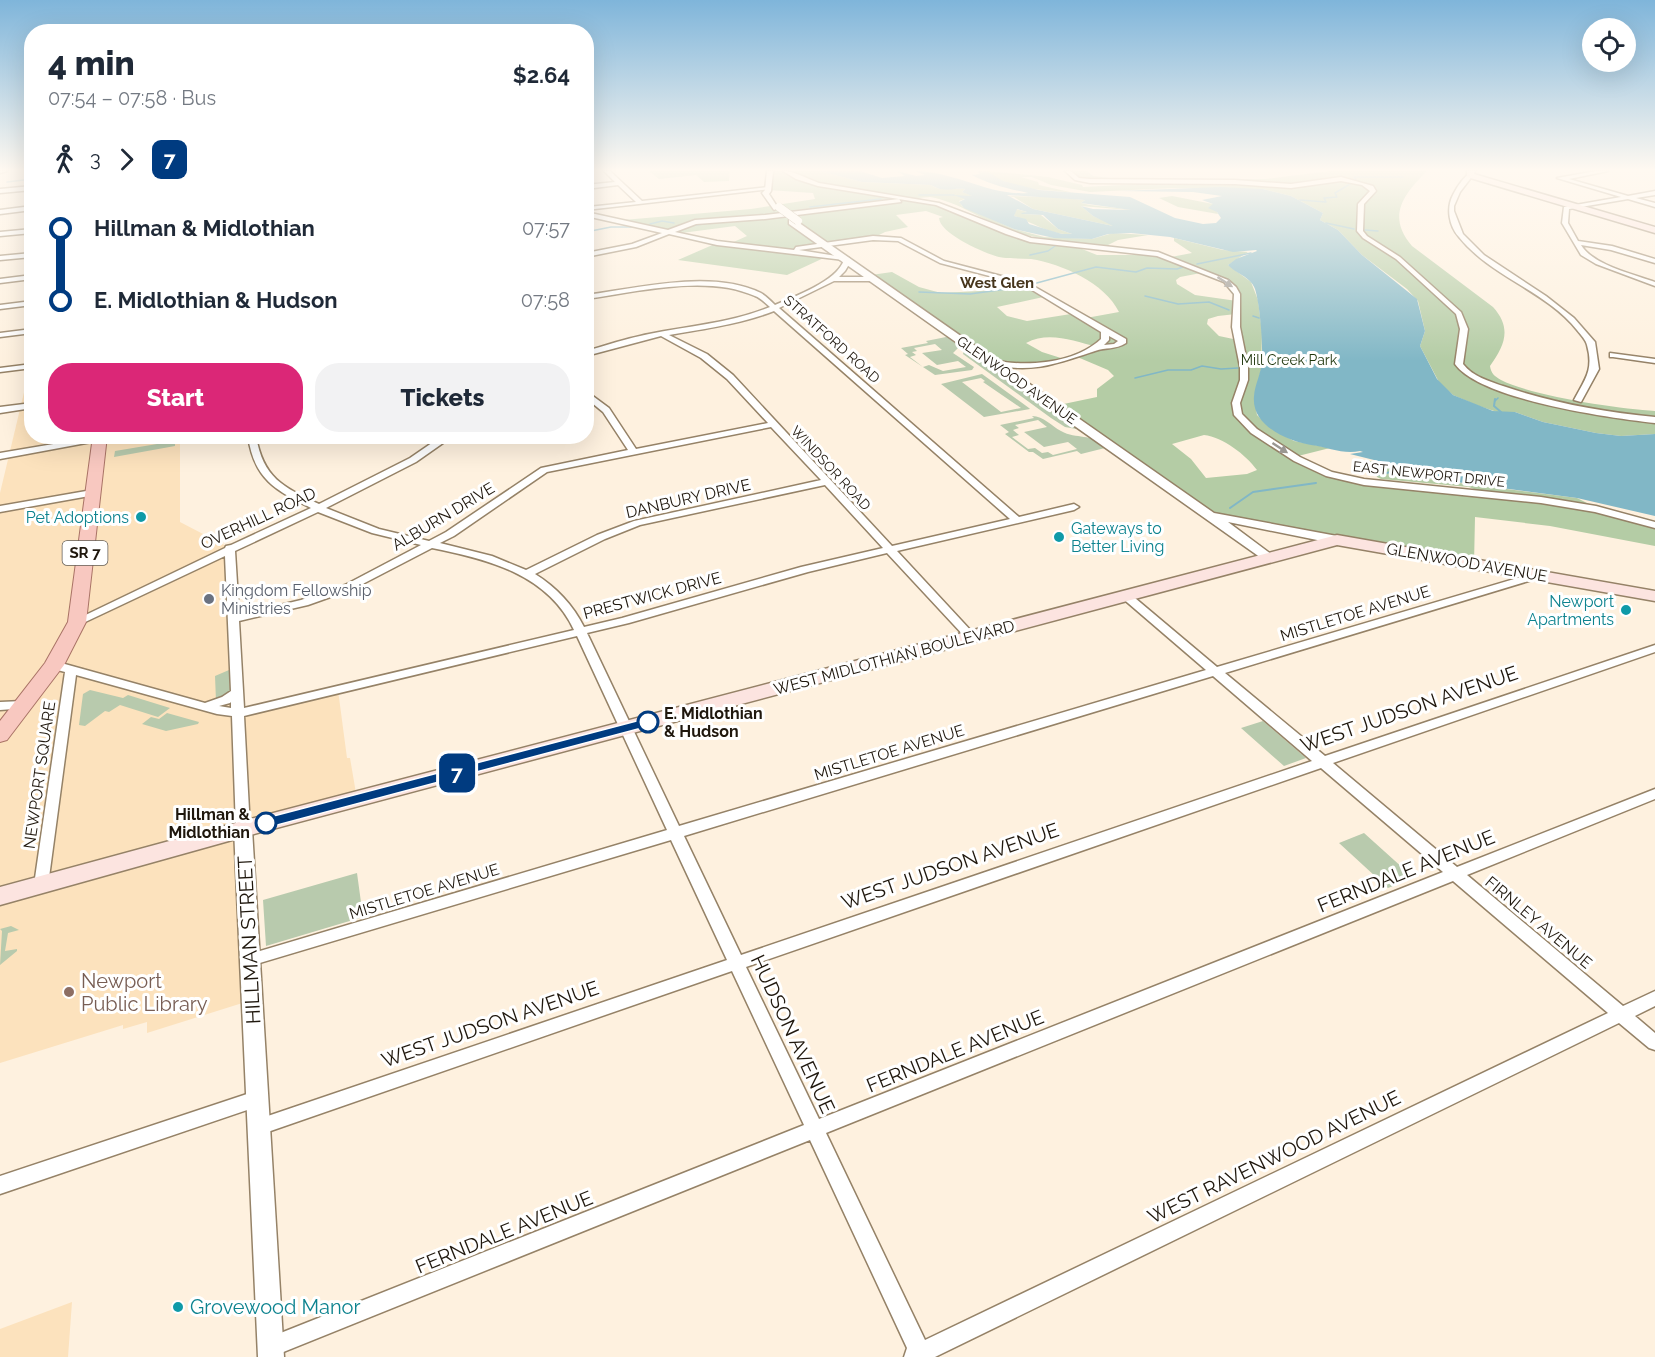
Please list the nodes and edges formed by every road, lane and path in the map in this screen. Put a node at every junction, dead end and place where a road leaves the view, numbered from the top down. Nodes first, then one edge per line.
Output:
1 (661, 234) edge
2 (674, 234) edge
3 (676, 234) edge
4 (812, 234) edge
5 (882, 234) edge
6 (1014, 234) edge
7 (1365, 234) edge
8 (1463, 234) edge
9 (1571, 234) edge
10 (873, 238) junction
11 (1576, 242) junction
12 (826, 244) junction
13 (803, 251) junction
14 (594, 254) edge
15 (594, 255) edge
16 (24, 256) edge
17 (0, 258) edge
18 (847, 259) junction
19 (1655, 261) edge
20 (24, 278) edge
21 (832, 279) junction
22 (875, 279) junction
23 (0, 280) edge
24 (1655, 284) edge
25 (1541, 285) dead end
26 (594, 296) edge
27 (24, 304) edge
28 (0, 307) edge
29 (776, 307) junction
30 (1105, 331) junction
31 (24, 332) edge
32 (661, 333) junction
33 (0, 335) edge
34 (1610, 344) dead end
35 (1098, 348) junction
36 (594, 352) edge
37 (1613, 355) junction
38 (1655, 361) edge
39 (992, 362) junction
40 (1611, 365) dead end
41 (1033, 366) junction
42 (24, 367) edge
43 (0, 370) edge
44 (1018, 381) junction
45 (1595, 386) dead end
46 (1578, 399) dead end
47 (594, 400) edge
48 (24, 406) edge
49 (0, 410) edge
50 (1655, 420) edge
51 (773, 424) junction
52 (67, 444) edge
53 (99, 444) edge
54 (253, 444) edge
55 (434, 444) edge
56 (633, 451) junction
57 (0, 456) edge
58 (826, 482) junction
59 (92, 493) junction
60 (319, 507) junction
61 (1074, 507) dead end
62 (0, 509) edge
63 (1209, 514) junction
64 (1017, 520) junction
65 (1655, 525) edge
66 (1337, 540) junction
67 (430, 544) junction
68 (230, 548) junction
69 (889, 550) junction
70 (1269, 557) junction
71 (529, 573) junction
72 (1538, 575) junction
73 (1125, 595) junction
74 (1655, 596) edge
75 (234, 619) junction
76 (77, 622) junction
77 (581, 632) junction
78 (970, 636) junction
79 (1655, 648) edge
80 (62, 667) junction
81 (1215, 672) junction
82 (238, 691) junction
83 (23, 705) junction
84 (0, 706) edge
85 (204, 706) junction
86 (238, 713) junction
87 (626, 728) junction
88 (0, 735) edge
89 (1323, 762) junction
90 (1655, 794) edge
91 (243, 829) junction
92 (676, 833) junction
93 (1455, 874) junction
94 (41, 885) junction
95 (0, 896) edge
96 (250, 960) junction
97 (737, 963) junction
98 (1655, 998) edge
99 (1621, 1014) junction
100 (1655, 1043) edge
101 (256, 1099) junction
102 (259, 1127) junction
103 (815, 1130) junction
104 (0, 1185) edge
105 (271, 1352) edge
106 (918, 1356) edge

1 - 14 street
2 - 15 street
3 - 13 street
4 - 12 street, GLENWOOD AVENUE, bridge
5 - 10 street
6 -> 65 street, EAST NEWPORT DRIVE
7 - 50 street
8 - 25 street
9 - 11 street
10 - 12 street
10 - 30 street
11 - 19 street
11 - 24 street
12 - 13 street
12 - 18 street, GLENWOOD AVENUE
13 - 18 street
16 - 17 street
18 - 21 street
18 - 22 street, GLENWOOD AVENUE
20 - 23 street
21 - 22 street
21 - 29 street
22 - 39 street, GLENWOOD AVENUE
26 - 29 street, STRATFORD ROAD
27 - 28 street
29 - 32 street
29 - 64 street, STRATFORD ROAD
30 - 35 street
30 - 35 street
31 - 33 street
32 - 36 street
32 - 51 street, WINDSOR ROAD
34 - 37 street
35 - 41 street
37 - 38 street
37 - 40 street
39 - 41 street
39 - 44 street, GLENWOOD AVENUE
41 - 44 street
42 - 43 street
44 - 63 street, GLENWOOD AVENUE
45 - 46 street
47 - 56 street
48 - 49 street
51 - 56 street, ALBURN DRIVE
51 - 58 street, WINDSOR ROAD
52 - 57 street
53 - 59 main road, SR 7
54 - 60 street, HUDSON AVENUE
55 - 60 street, OVERHILL ROAD
56 - 67 street, ALBURN DRIVE
58 - 69 street, WINDSOR ROAD
58 - 71 street, DANBURY DRIVE
59 - 62 street
59 - 76 main road, SR 7
60 - 67 street, HUDSON AVENUE
60 - 68 street, OVERHILL ROAD
61 - 64 street, PRESTWICK DRIVE
63 - 66 street, GLENWOOD AVENUE
63 - 70 street, GLENWOOD AVENUE
64 - 69 street, PRESTWICK DRIVE
66 - 70 main road, WEST MIDLOTHIAN BOULEVARD
66 - 72 main road, GLENWOOD AVENUE
67 - 71 street, HUDSON AVENUE
67 - 75 street, ALBURN DRIVE
68 - 75 street, HILLMAN STREET
68 - 76 street, OVERHILL ROAD
69 - 77 street, PRESTWICK DRIVE
69 - 78 street, WINDSOR ROAD
70 - 73 main road, WEST MIDLOTHIAN BOULEVARD
71 - 77 street, HUDSON AVENUE
72 - 74 main road, GLENWOOD AVENUE
72 - 81 street, MISTLETOE AVENUE
73 - 78 main road, WEST MIDLOTHIAN BOULEVARD
73 - 81 street, FIRNLEY AVENUE
75 - 82 street, HILLMAN STREET
76 - 80 main road, SR 7
77 - 86 street, PRESTWICK DRIVE
77 - 87 street, HUDSON AVENUE
78 - 87 main road, WEST MIDLOTHIAN BOULEVARD
79 - 89 street, WEST JUDSON AVENUE
80 - 83 main road, SR 7
80 - 85 street
80 - 94 street, NEWPORT SQUARE
81 - 89 street, FIRNLEY AVENUE
81 - 92 street, MISTLETOE AVENUE
82 - 85 street
82 - 86 street, HILLMAN STREET
83 - 84 street
83 - 88 main road, SR 7
85 - 86 street
86 - 91 street, HILLMAN STREET
87 - 91 main road, WEST MIDLOTHIAN BOULEVARD
87 - 92 street, HUDSON AVENUE
89 - 93 street, FIRNLEY AVENUE
89 - 97 street, WEST JUDSON AVENUE
90 - 93 street, FERNDALE AVENUE
91 - 94 main road, WEST MIDLOTHIAN BOULEVARD
91 - 96 street, HILLMAN STREET
92 - 96 street, MISTLETOE AVENUE
92 - 97 street, HUDSON AVENUE
93 - 99 street, FIRNLEY AVENUE
93 - 103 street, FERNDALE AVENUE
94 - 95 main road, WEST MIDLOTHIAN BOULEVARD
96 - 101 street, HILLMAN STREET
97 - 102 street, WEST JUDSON AVENUE
97 - 103 street, HUDSON AVENUE
98 - 99 street, WEST RAVENWOOD AVENUE
99 - 100 street, FIRNLEY AVENUE
99 - 106 street, WEST RAVENWOOD AVENUE
101 - 102 street, HILLMAN STREET
101 - 104 street
102 - 105 street, HILLMAN STREET
103 - 105 street, FERNDALE AVENUE
103 - 106 street, HUDSON AVENUE

